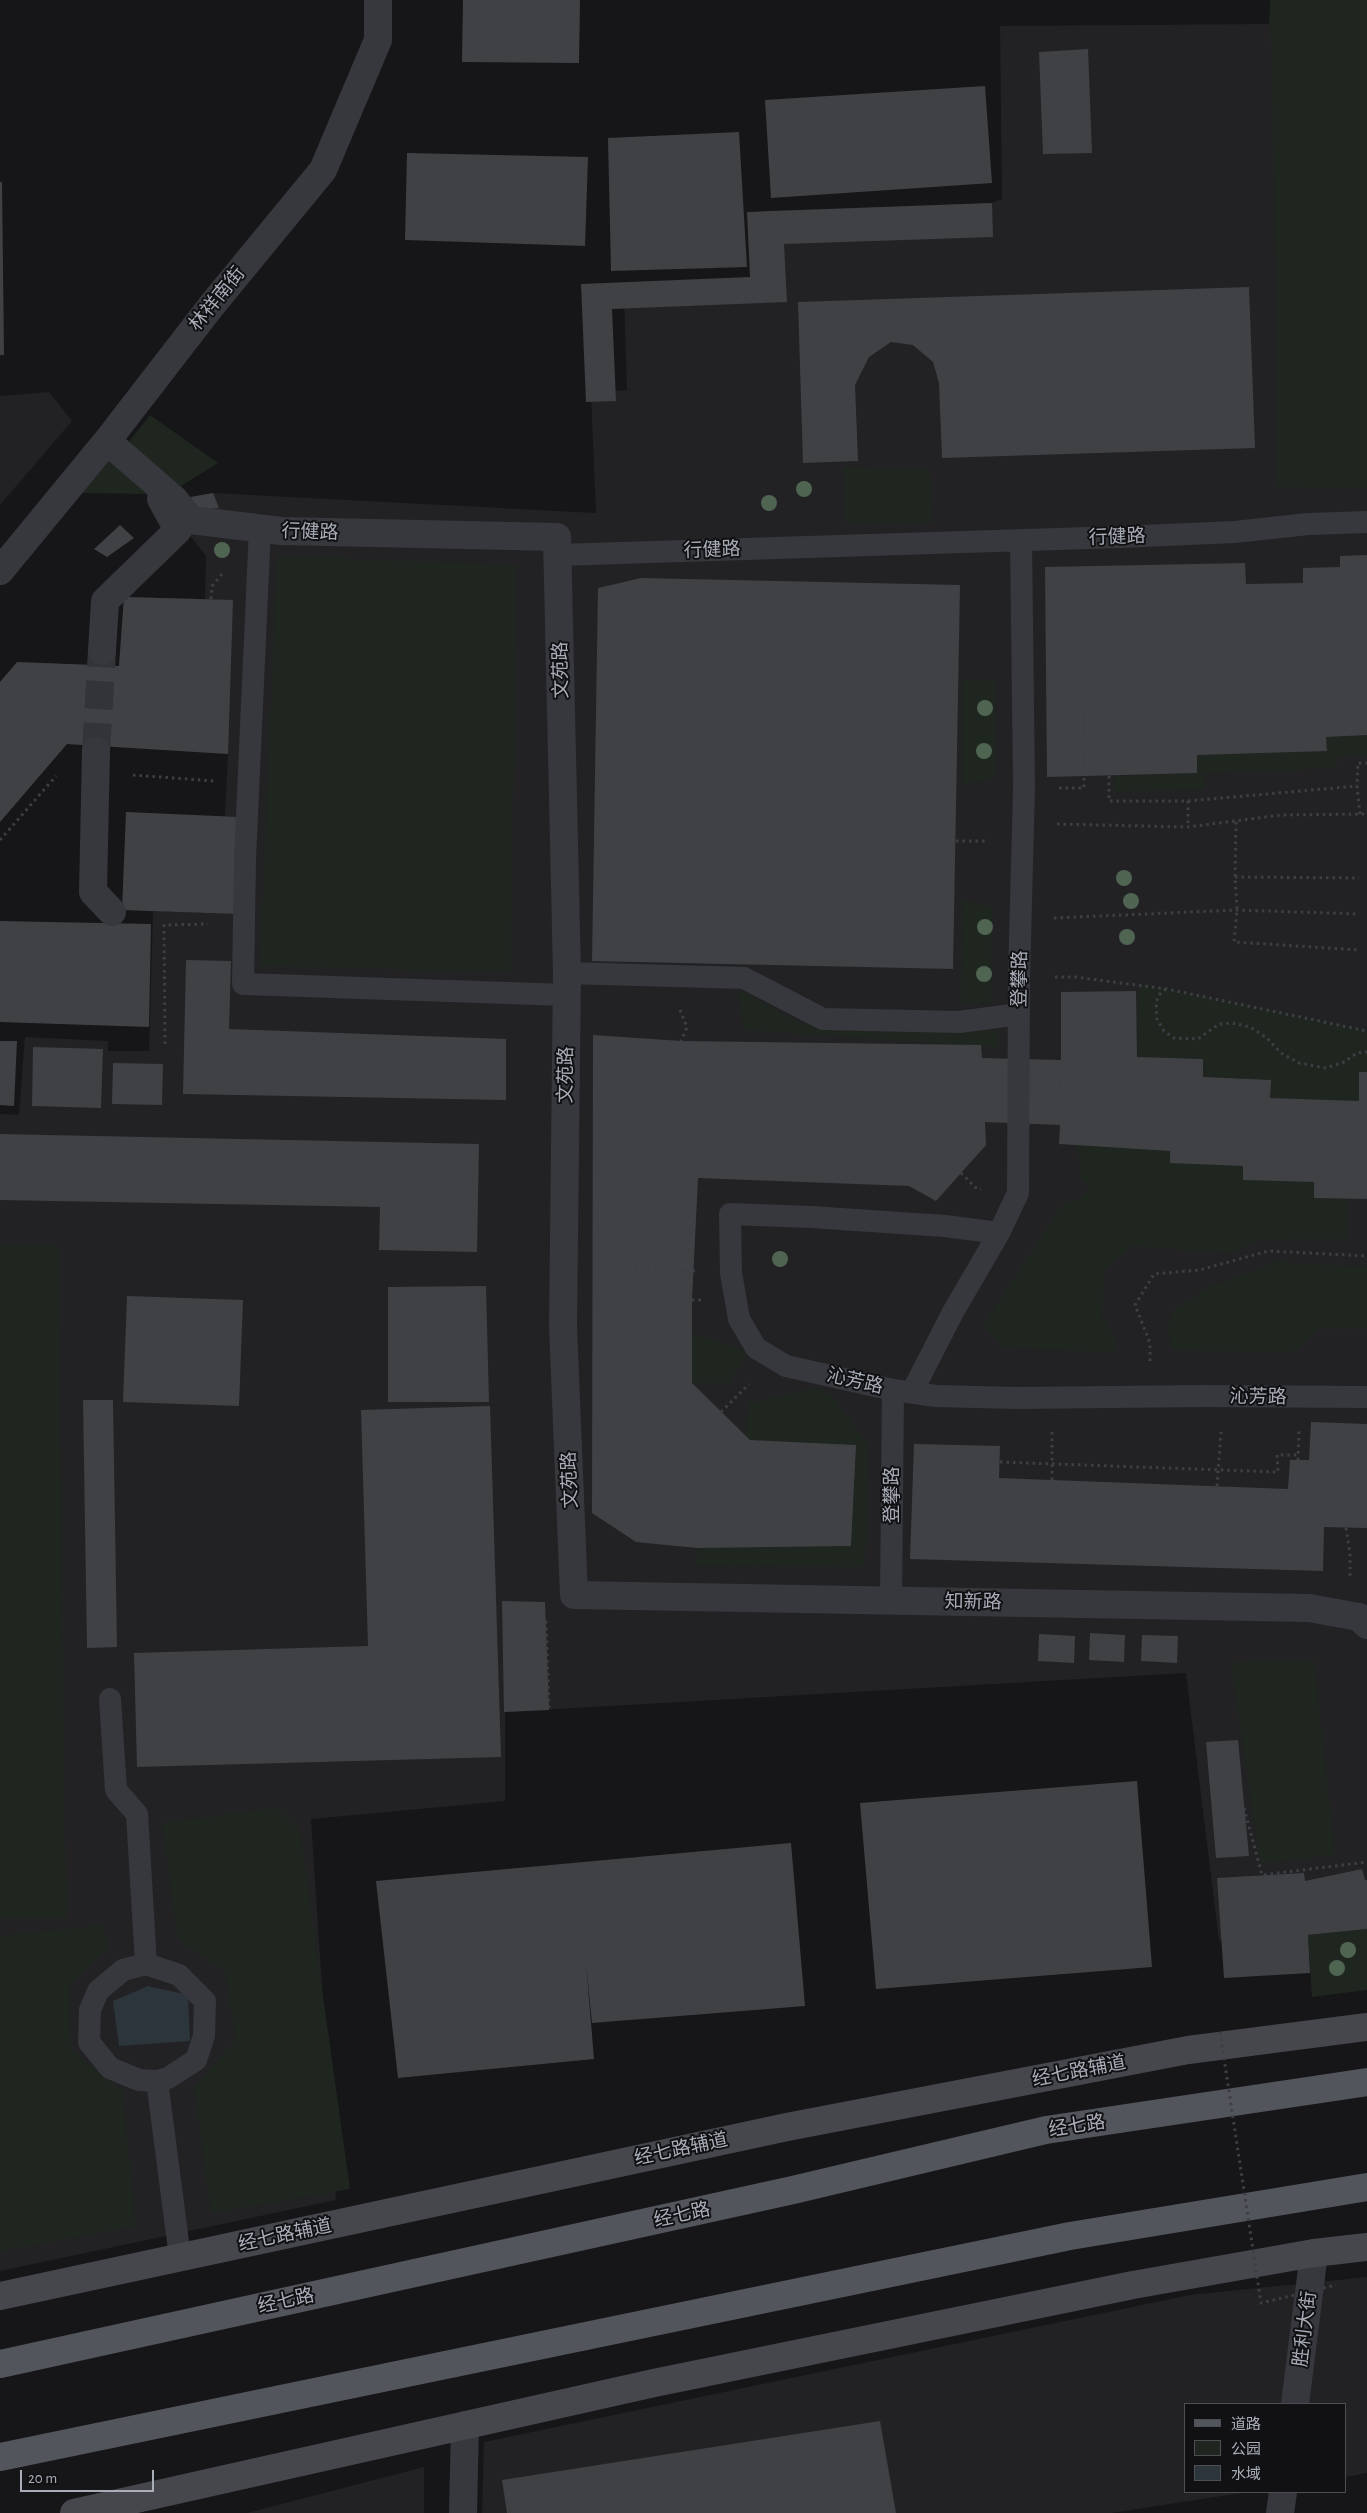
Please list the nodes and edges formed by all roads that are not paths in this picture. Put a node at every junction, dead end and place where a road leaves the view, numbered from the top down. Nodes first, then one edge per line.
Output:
1 (378, 0) edge
2 (107, 441) junction
3 (158, 485) junction
4 (1367, 522) edge
5 (260, 528) junction
6 (1021, 540) junction
7 (558, 555) junction
8 (0, 571) edge
9 (102, 652) tunnel mouth
10 (96, 751) tunnel mouth
11 (112, 912) dead end
12 (567, 984) junction
13 (1019, 1014) junction
14 (999, 1234) junction
15 (903, 1391) junction
16 (1367, 1396) edge
17 (574, 1595) joint
18 (892, 1600) junction
19 (1367, 1625) edge
20 (110, 1699) dead end
21 (146, 1964) junction
22 (1367, 2027) edge
23 (157, 2081) junction
24 (1367, 2082) edge
25 (1367, 2187) edge
26 (1367, 2247) edge
27 (1314, 2253) junction
28 (180, 2257) junction
29 (0, 2296) edge
30 (0, 2364) edge
31 (1295, 2403) edge
32 (465, 2425) junction
33 (0, 2457) edge
34 (1283, 2493) edge
35 (74, 2513) edge
36 (463, 2513) edge
37 (1280, 2513) edge

1 - 2 street, 林祥南街
2 - 3 street, 行健路
2 - 8 street, 林祥南街
3 - 5 street, 行健路
3 - 9 street
4 - 6 lane, 行健路
5 - 7 street, 行健路
5 - 12 lane
6 - 7 lane, 行健路
6 - 13 lane, 登攀路
7 - 12 street, 文苑路
10 - 11 street
12 - 13 lane
12 - 17 street, 文苑路
13 - 14 lane, 登攀路
14 - 15 lane, 登攀路
14 - 15 lane, 沁芳路
15 - 16 lane, 沁芳路
15 - 18 lane, 登攀路
17 - 18 street, 知新路
18 - 19 street, 知新路
20 - 21 lane
21 - 23 lane
21 - 23 lane
22 - 28 street, 经七路辅道
23 - 28 lane
24 - 30 main road, 经七路
25 - 33 main road
26 - 27 street
27 - 31 street, 胜利大街
27 - 32 street
28 - 29 street, 经七路辅道
32 - 35 street
32 - 36 street
34 - 37 street

